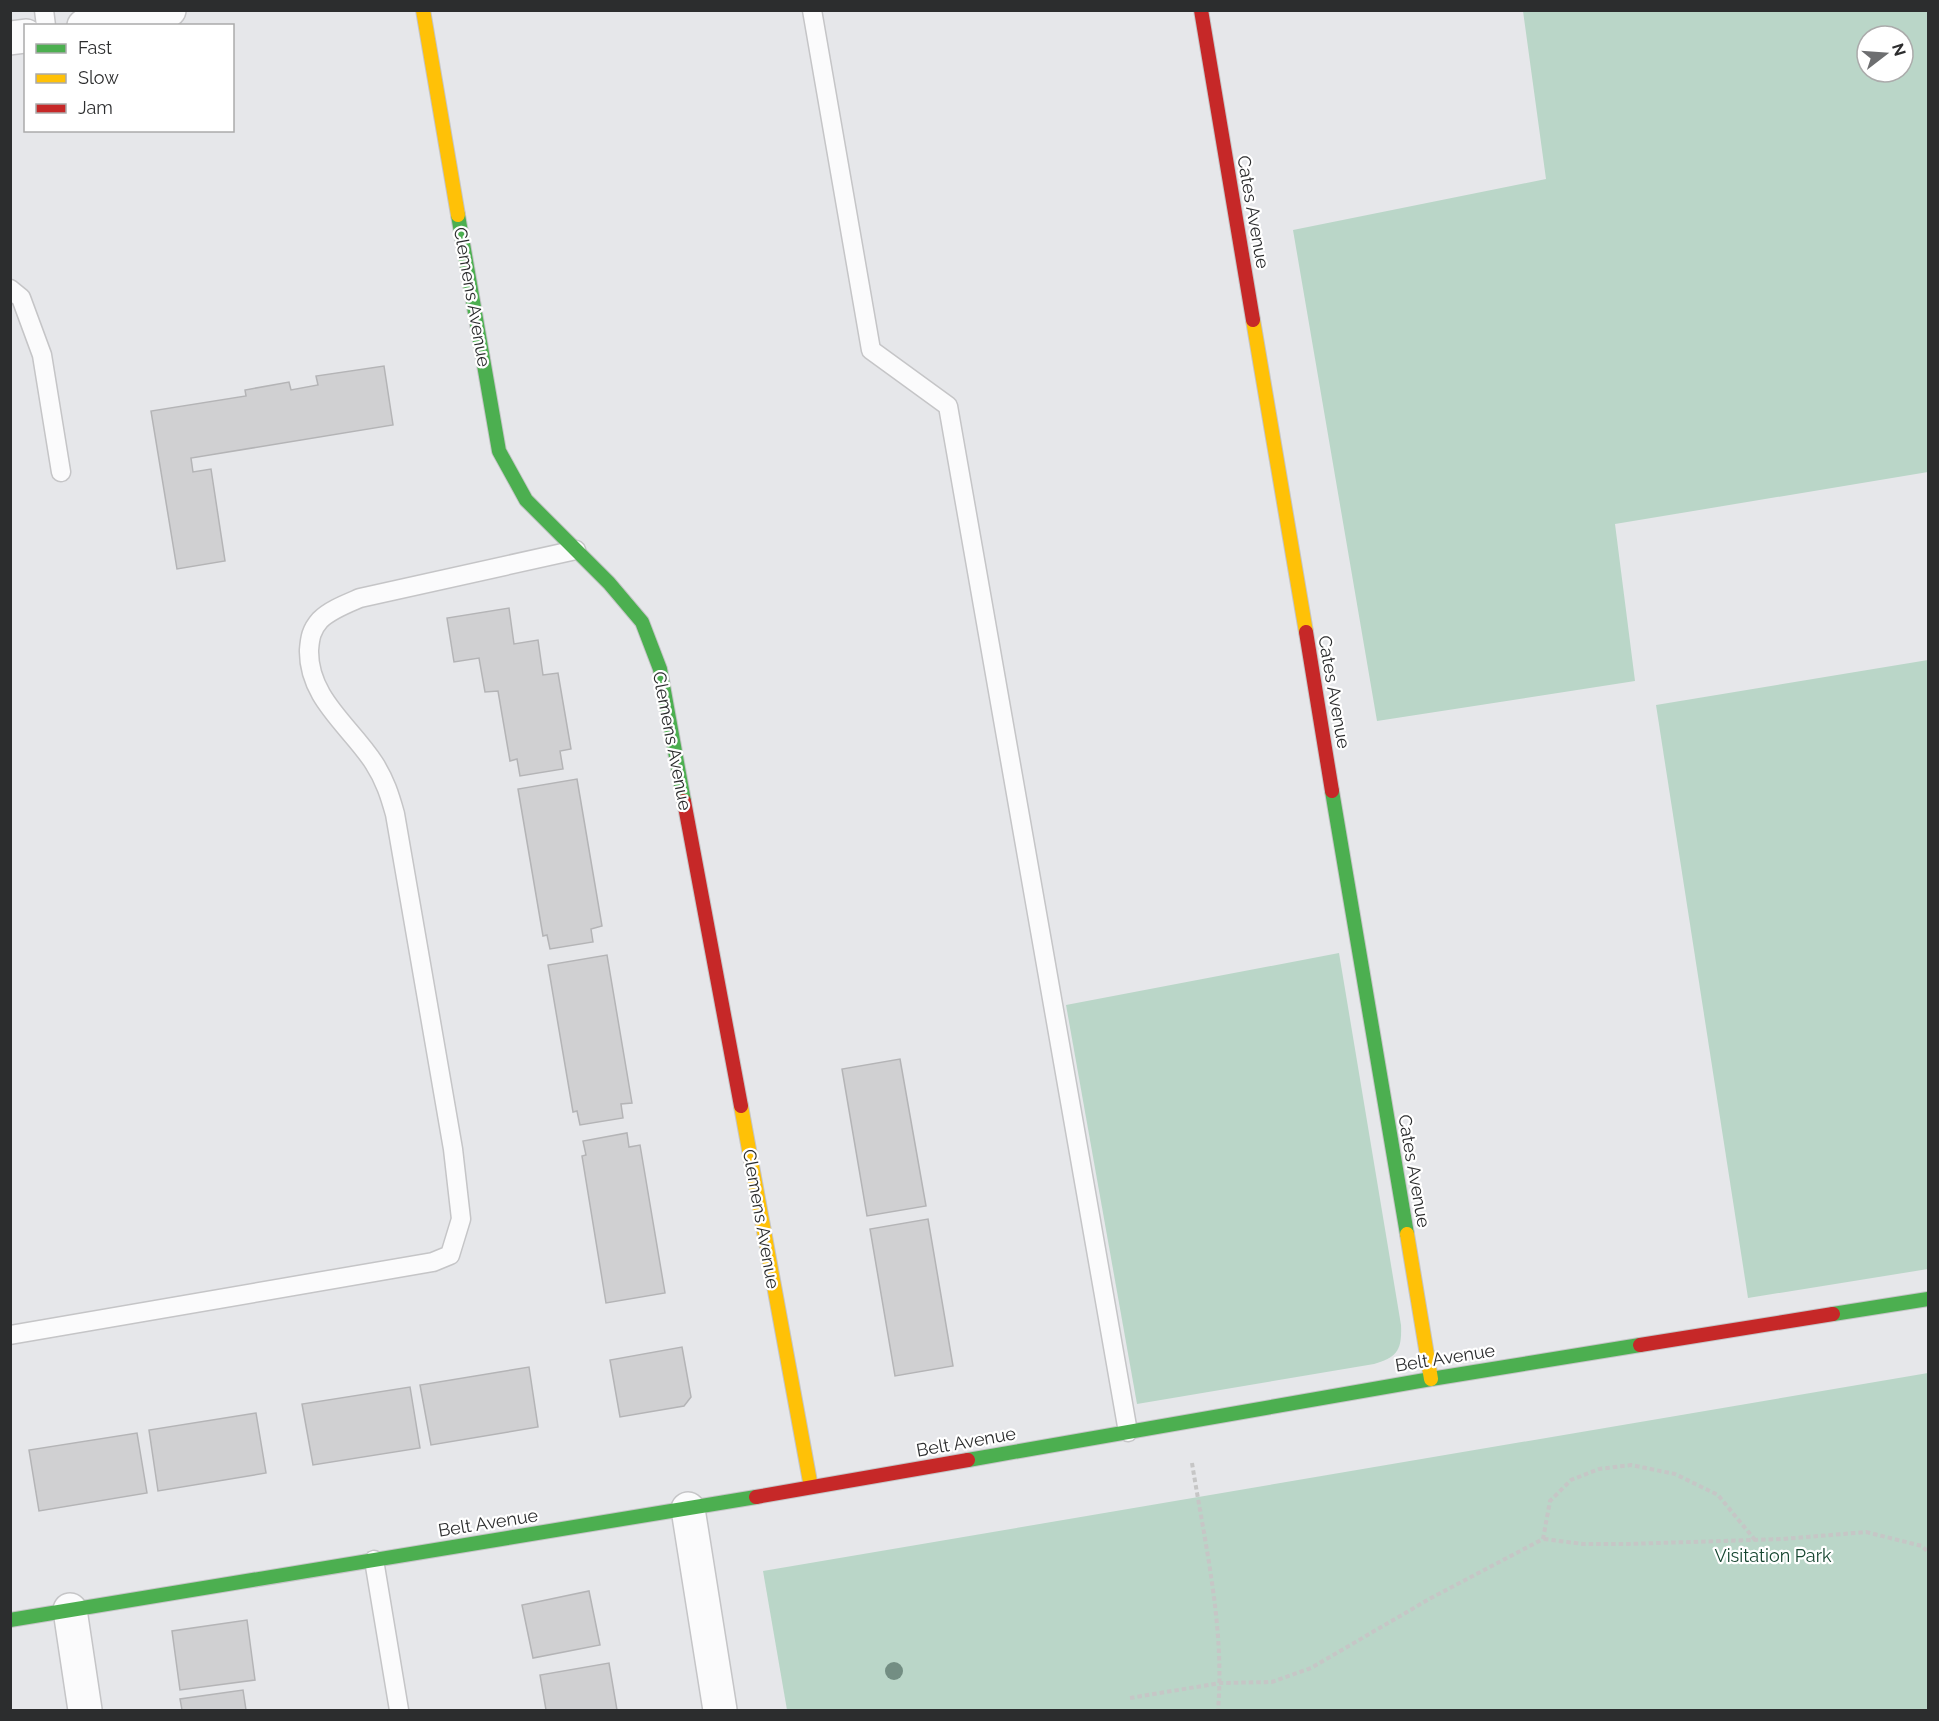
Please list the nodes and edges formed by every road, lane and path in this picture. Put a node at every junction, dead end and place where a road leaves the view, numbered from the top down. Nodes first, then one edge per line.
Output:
1 (169, 10) edge
2 (423, 10) edge
3 (812, 10) edge
4 (1201, 10) edge
5 (95, 24) edge
6 (10, 289) edge
7 (61, 472) dead end
8 (576, 550) junction
9 (1929, 1299) edge
10 (10, 1335) edge
11 (1431, 1379) junction
12 (1128, 1431) junction
13 (1192, 1463) dead end
14 (811, 1486) junction
15 (688, 1509) junction
16 (1543, 1539) junction
17 (1755, 1540) junction
18 (1929, 1552) edge
19 (374, 1560) junction
20 (70, 1610) junction
21 (10, 1620) edge
22 (1220, 1683) junction
23 (1130, 1698) dead end
24 (85, 1710) edge
25 (399, 1710) edge
26 (720, 1710) edge
27 (1218, 1710) edge

1 - 5 street
2 - 8 street, Clemens Avenue
3 - 12 lane
4 - 11 street, Cates Avenue
6 - 7 lane
8 - 10 lane
8 - 14 street, Clemens Avenue
9 - 11 street, Belt Avenue
11 - 12 street, Belt Avenue
12 - 14 street, Belt Avenue
13 - 22 path
14 - 15 street, Belt Avenue
15 - 19 street, Belt Avenue
15 - 26 street
16 - 17 path
16 - 17 path
16 - 22 path
17 - 18 path
19 - 20 street, Belt Avenue
19 - 25 lane
20 - 21 street, Belt Avenue
20 - 24 street
22 - 23 path
22 - 27 path

